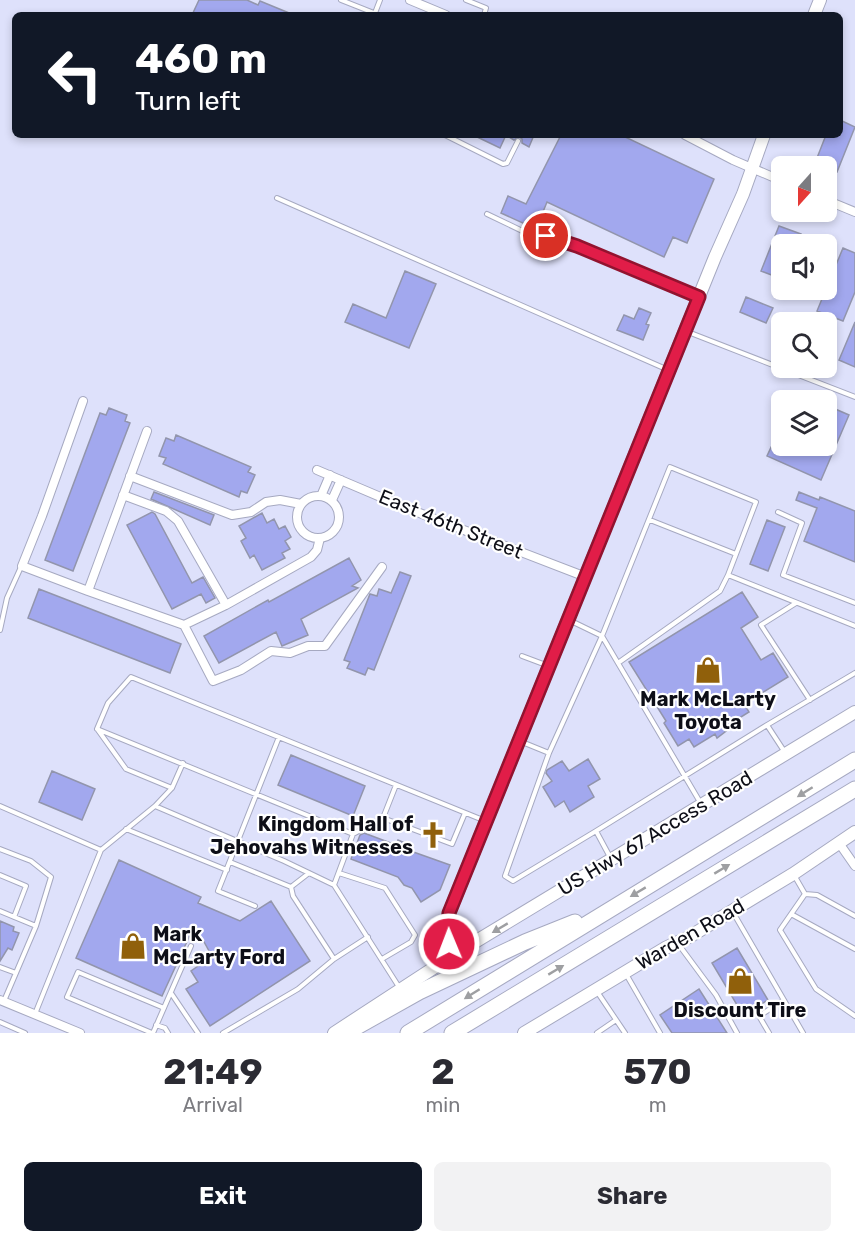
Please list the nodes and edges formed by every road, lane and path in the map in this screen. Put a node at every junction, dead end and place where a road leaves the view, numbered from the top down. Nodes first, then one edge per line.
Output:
1 (341, 0) edge
2 (413, 0) edge
3 (466, 0) edge
4 (372, 12) edge
5 (439, 12) edge
6 (485, 12) edge
7 (451, 138) edge
8 (763, 138) edge
9 (703, 139) edge
10 (518, 141) dead end
11 (752, 168) junction
12 (771, 176) edge
13 (276, 198) dead end
14 (837, 205) edge
15 (855, 212) edge
16 (487, 214) dead end
17 (699, 297) junction
18 (685, 331) junction
19 (669, 371) junction
20 (855, 397) edge
21 (83, 401) dead end
22 (147, 431) dead end
23 (317, 470) dead end
24 (330, 475) junction
25 (130, 476) junction
26 (342, 480) junction
27 (123, 495) junction
28 (321, 496) junction
29 (332, 500) junction
30 (302, 504) junction
31 (778, 512) dead end
32 (650, 520) junction
33 (320, 538) junction
34 (736, 554) junction
35 (22, 566) junction
36 (382, 567) dead end
37 (728, 575) junction
38 (586, 577) junction
39 (88, 591) junction
40 (796, 603) junction
41 (855, 603) edge
42 (226, 605) junction
43 (568, 620) junction
44 (184, 626) junction
45 (855, 626) edge
46 (0, 630) edge
47 (602, 636) junction
48 (522, 656) dead end
49 (618, 663) junction
50 (549, 666) junction
51 (855, 673) edge
52 (810, 700) junction
53 (855, 712) edge
54 (767, 725) junction
55 (97, 729) junction
56 (279, 738) junction
57 (519, 741) junction
58 (549, 753) junction
59 (786, 754) junction
60 (855, 760) edge
61 (183, 763) junction
62 (685, 776) junction
63 (396, 785) junction
64 (172, 788) junction
65 (855, 789) edge
66 (256, 793) junction
67 (702, 805) junction
68 (0, 806) edge
69 (155, 806) junction
70 (465, 813) junction
71 (383, 818) junction
72 (486, 822) junction
73 (126, 829) junction
74 (596, 831) junction
75 (855, 832) edge
76 (353, 834) junction
77 (238, 841) junction
78 (839, 843) junction
79 (0, 849) edge
80 (101, 850) junction
81 (612, 860) junction
82 (230, 862) junction
83 (855, 866) edge
84 (227, 870) junction
85 (309, 873) junction
86 (339, 873) junction
87 (793, 874) junction
88 (0, 875) edge
89 (334, 885) junction
90 (291, 887) junction
91 (805, 894) junction
92 (255, 906) dead end
93 (614, 906) junction
94 (0, 911) edge
95 (732, 911) junction
96 (791, 914) junction
97 (855, 915) edge
98 (14, 917) junction
99 (36, 926) junction
100 (368, 937) junction
101 (677, 942) junction
102 (191, 946) dead end
103 (855, 949) edge
104 (455, 954) junction
105 (334, 959) junction
106 (382, 960) junction
107 (0, 967) edge
108 (625, 972) junction
109 (16, 973) junction
110 (596, 989) junction
111 (401, 990) junction
112 (171, 993) junction
113 (784, 1000) junction
114 (2, 1001) edge
115 (164, 1008) junction
116 (35, 1014) junction
117 (855, 1016) edge
118 (616, 1020) junction
119 (0, 1022) edge
120 (156, 1024) junction
121 (25, 1033) edge
122 (80, 1033) edge
123 (153, 1033) edge
124 (168, 1033) edge
125 (198, 1033) edge
126 (223, 1033) edge
127 (334, 1033) edge
128 (346, 1033) edge
129 (408, 1033) edge
130 (452, 1033) edge
131 (524, 1033) edge
132 (597, 1033) edge
133 (625, 1033) edge
134 (660, 1033) edge
135 (737, 1033) edge
136 (769, 1033) edge
137 (803, 1033) edge

1 - 4 lane
2 - 5 street
3 - 6 lane
7 - 10 lane
8 - 11 main road
9 - 11 street
11 - 12 street
11 - 17 main road
13 - 19 lane
14 - 15 street
16 - 17 lane
17 - 18 main road
18 - 19 main road
18 - 20 lane
19 - 38 main road
21 - 35 street
22 - 25 street
23 - 24 street, East 46th Street
24 - 26 street, East 46th Street
24 - 28 street
25 - 27 street
25 - 30 street
26 - 29 street
26 - 38 street, East 46th Street
27 - 39 street
27 - 42 street
28 - 29 street
28 - 30 street
29 - 33 street
30 - 33 street
31 - 41 lane
32 - 34 lane
32 - 34 lane
32 - 47 lane
33 - 42 street
34 - 37 lane
35 - 39 street
35 - 46 lane
36 - 44 street
37 - 40 lane
37 - 49 lane
38 - 43 main road
39 - 44 street
40 - 45 lane
40 - 52 lane
42 - 44 street
43 - 47 lane
43 - 50 main road
47 - 49 lane
47 - 58 lane
48 - 50 lane
49 - 62 lane
50 - 57 main road
51 - 52 lane
52 - 54 lane
53 - 59 main road, US Hwy 67 Access Road
54 - 59 lane
54 - 62 lane
55 - 56 lane
55 - 61 lane
55 - 64 lane
56 - 63 lane
56 - 66 lane
57 - 58 lane
57 - 72 main road
58 - 74 lane
59 - 67 main road, US Hwy 67 Access Road
60 -> 93 highway
61 - 64 lane
61 - 66 lane
62 - 67 lane
62 - 74 lane
63 - 70 lane
63 - 71 lane
64 - 69 lane
130 -> 65 highway
66 - 76 lane
66 - 77 lane
67 - 81 main road, US Hwy 67 Access Road
68 - 80 lane
69 - 73 lane
69 - 77 lane
70 - 71 lane
70 - 72 lane
71 - 76 lane
72 - 104 main road
73 - 80 lane
73 - 84 lane
74 - 81 lane
75 - 78 main road, Warden Road
76 - 86 lane
77 - 82 lane
77 - 85 lane
78 - 83 street
78 - 87 main road, Warden Road
79 - 99 lane
80 - 116 lane
81 -> 104 main road, US Hwy 67 Access Road
82 - 84 lane
82 - 90 lane
84 - 92 lane
85 - 89 lane
85 - 90 lane
86 - 89 lane
86 - 106 lane
87 - 91 lane
87 - 95 main road, Warden Road
88 - 98 lane
89 - 100 lane
90 - 105 lane
91 - 96 lane
91 - 97 lane
93 - 128 highway
93 -> 129 highway
94 - 98 lane
95 - 101 main road, Warden Road
95 - 113 lane
96 - 103 lane
96 - 117 lane
98 - 99 lane
99 - 109 lane
100 - 105 lane
100 - 106 lane
101 - 108 main road, Warden Road
101 - 135 lane
102 - 112 lane
104 - 111 main road, US Hwy 67 Access Road
105 - 126 lane
106 - 111 lane
107 - 109 lane
108 - 110 main road, Warden Road
108 - 134 lane
109 - 114 lane
110 - 118 lane
110 - 131 main road, Warden Road
111 - 127 main road, US Hwy 67 Access Road
112 - 115 lane
112 - 125 lane
113 - 136 lane
113 - 137 lane
114 - 116 street
115 - 120 lane
115 - 123 lane
116 - 122 street
118 - 132 lane
118 - 133 lane
119 - 121 lane
120 - 123 lane
120 - 124 lane

